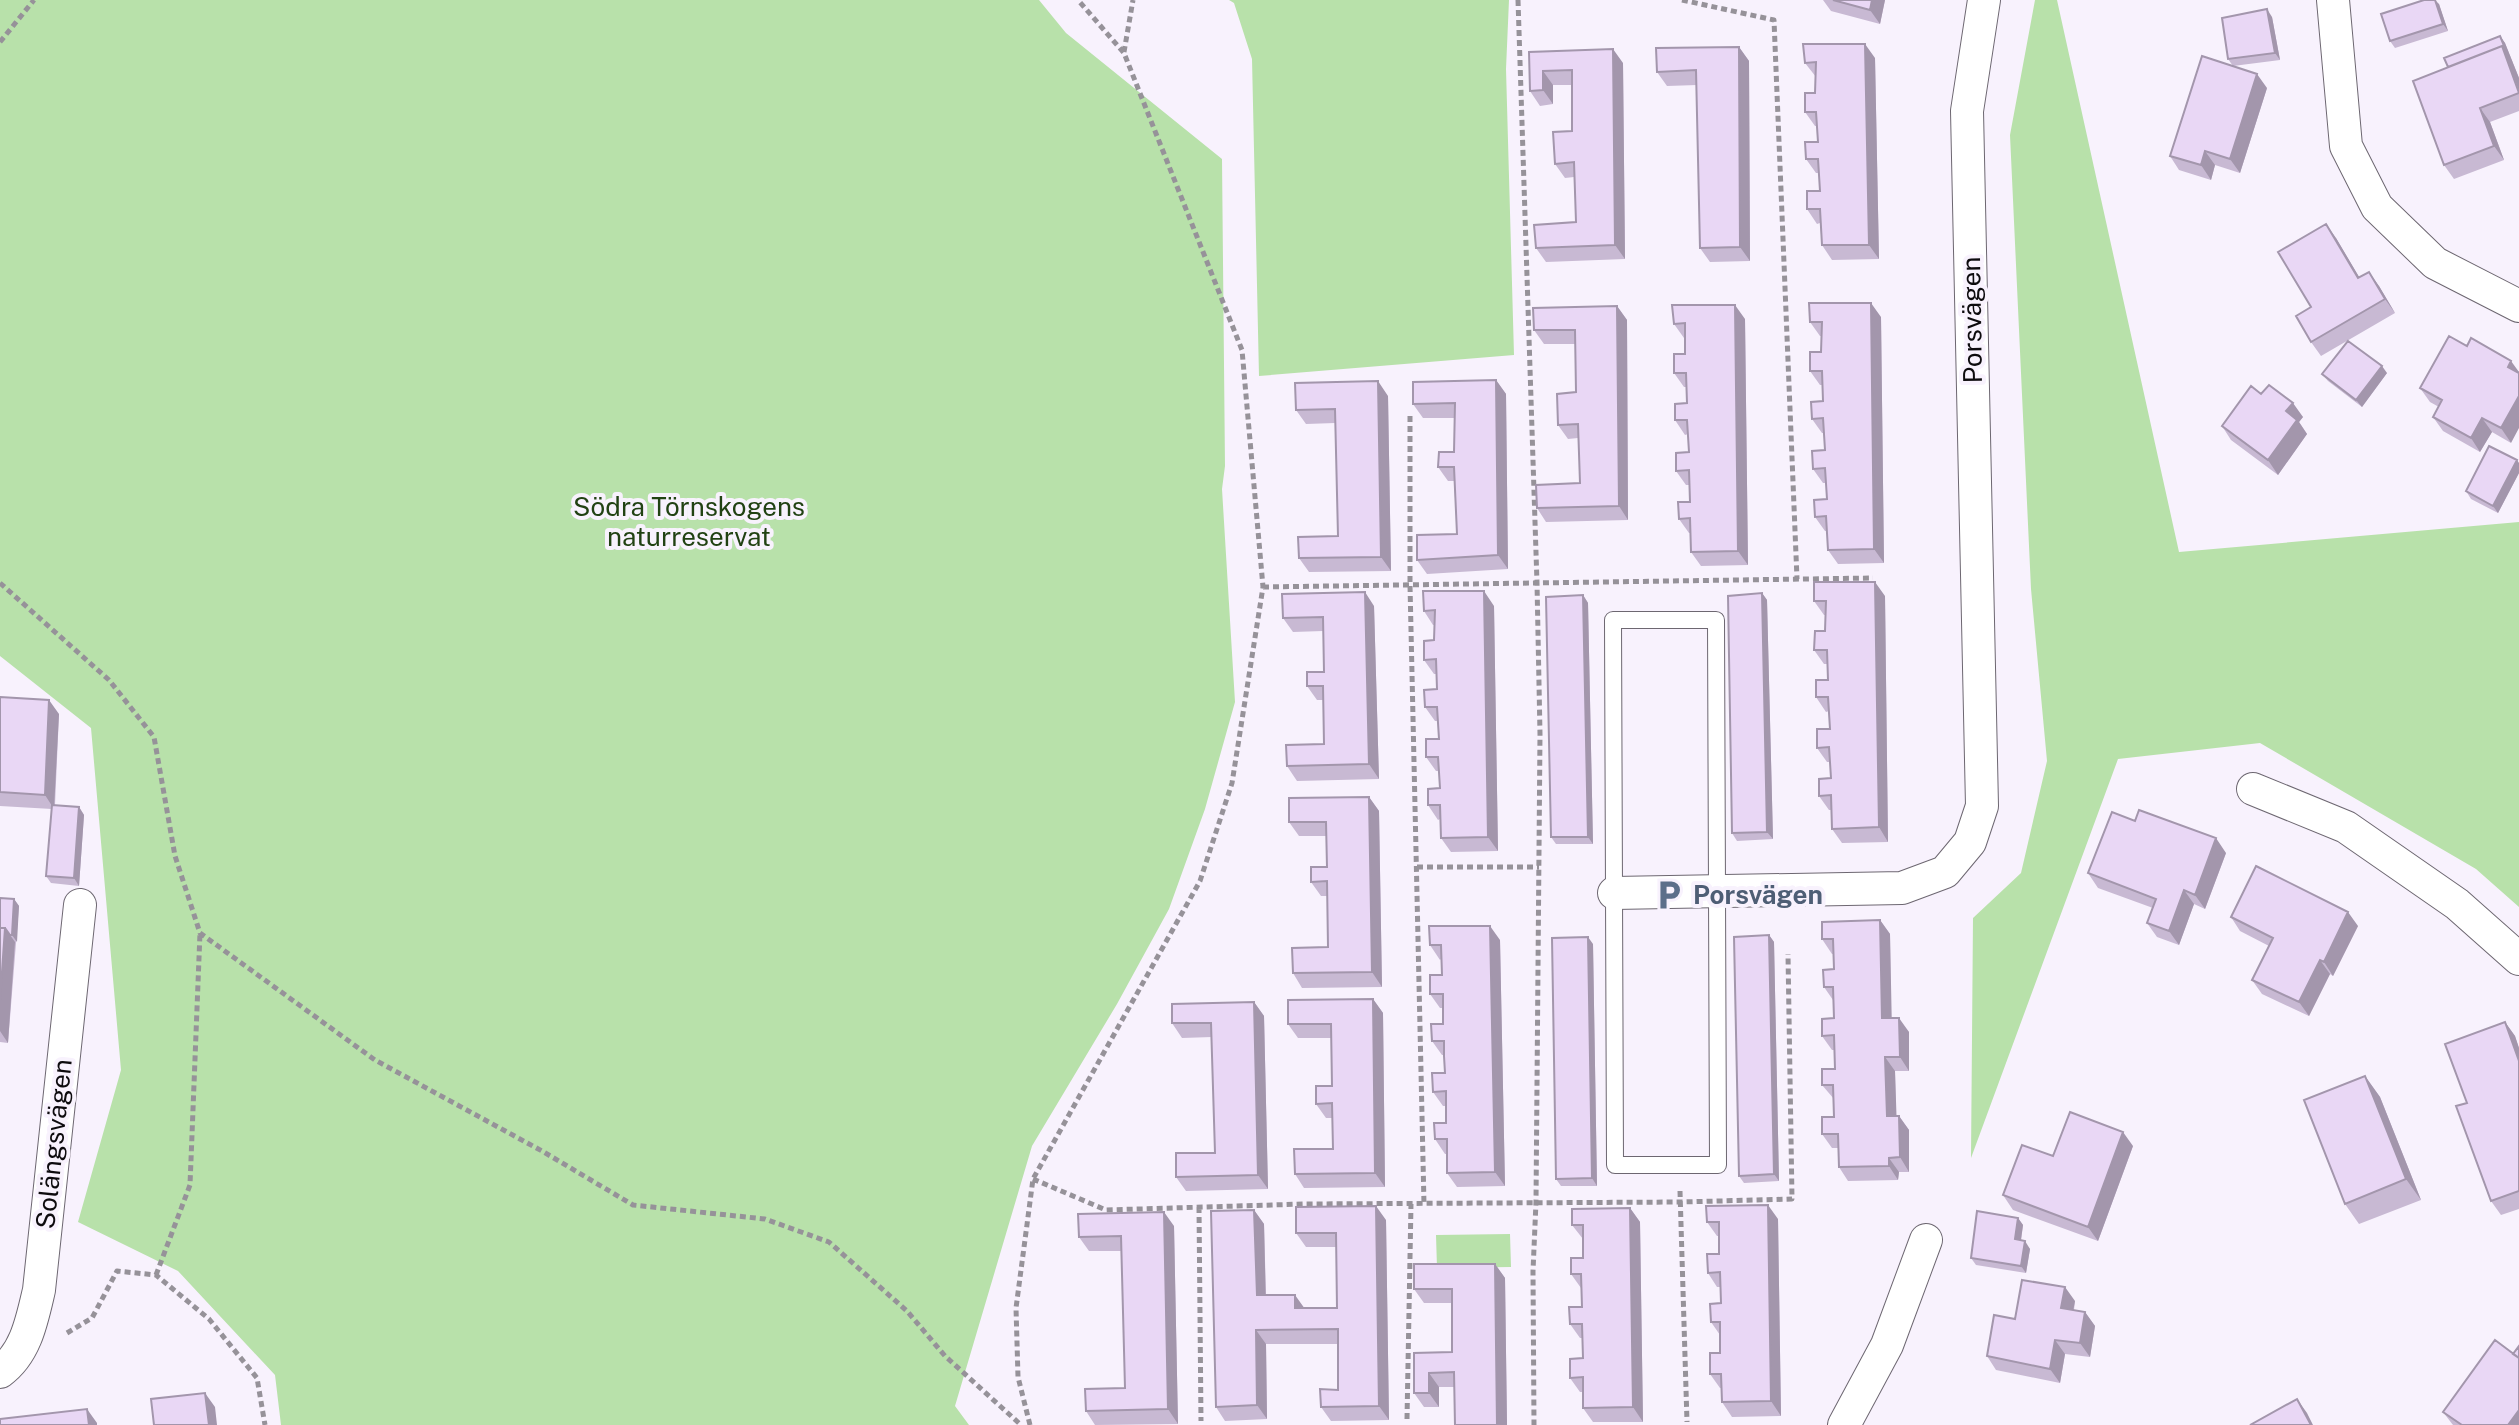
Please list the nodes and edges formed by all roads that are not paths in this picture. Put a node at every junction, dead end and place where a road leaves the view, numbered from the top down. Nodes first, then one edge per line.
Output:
1 (1984, 0) edge
2 (2333, 0) edge
3 (2519, 306) edge
4 (2253, 789) dead end
5 (1718, 892) junction
6 (1614, 893) junction
7 (80, 905) dead end
8 (2519, 959) edge
9 (1926, 1240) dead end
10 (0, 1372) edge
11 (1844, 1425) edge

1 - 5 street, Porsvägen
2 - 3 street
4 - 8 street
5 - 6 street, Porsvägen
5 - 6 lane
5 - 6 lane
7 - 10 street, Solängsvägen
9 - 11 street

